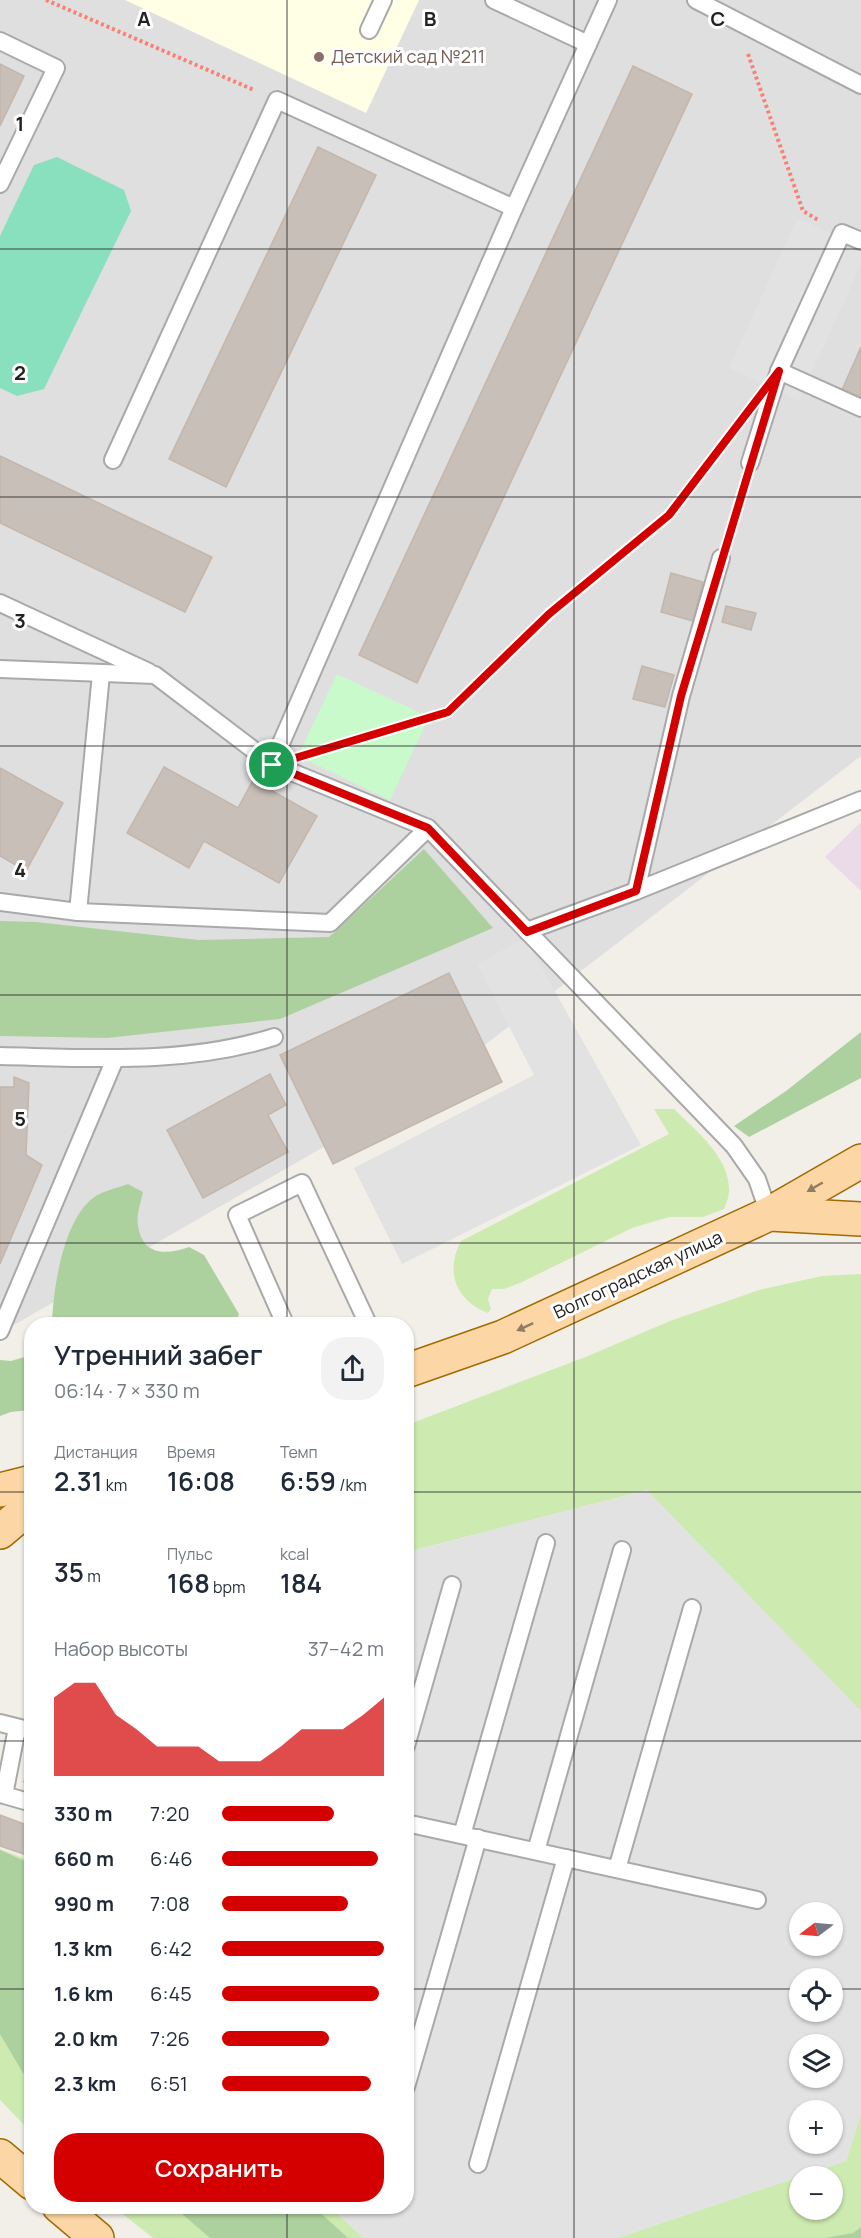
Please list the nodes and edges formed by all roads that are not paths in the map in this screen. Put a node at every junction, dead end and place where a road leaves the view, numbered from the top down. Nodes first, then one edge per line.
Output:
1 (383, 0) edge
2 (494, 0) edge
3 (608, 0) edge
4 (696, 0) edge
5 (369, 30) dead end
6 (0, 41) edge
7 (588, 44) junction
8 (861, 85) edge
9 (0, 184) edge
10 (514, 208) junction
11 (861, 242) edge
12 (779, 371) junction
13 (861, 408) edge
14 (113, 460) dead end
15 (750, 464) road end
16 (721, 558) road end
17 (0, 603) edge
18 (0, 669) edge
19 (102, 674) junction
20 (155, 675) junction
21 (272, 765) junction
22 (861, 800) edge
23 (428, 828) junction
24 (636, 891) junction
25 (0, 902) edge
26 (78, 912) junction
27 (527, 932) junction
28 (274, 1037) dead end
29 (0, 1056) edge
30 (115, 1059) junction
31 (861, 1161) edge
32 (769, 1214) junction
33 (861, 1219) edge
34 (282, 1317) edge
35 (365, 1317) edge
36 (0, 1331) edge
37 (414, 1368) edge
38 (24, 1484) edge
39 (0, 1490) edge
40 (24, 1512) edge
41 (0, 1532) edge
42 (546, 1543) dead end
43 (622, 1550) dead end
44 (453, 1586) dead end
45 (692, 1608) dead end
46 (414, 1719) edge
47 (0, 1723) edge
48 (24, 1730) edge
49 (24, 1801) edge
50 (414, 1825) edge
51 (470, 1837) junction
52 (536, 1851) junction
53 (566, 1858) junction
54 (617, 1869) junction
55 (757, 1900) dead end
56 (414, 2056) edge
57 (0, 2156) edge
58 (478, 2164) dead end
59 (24, 2176) edge
60 (68, 2214) edge
61 (97, 2238) edge

1 - 5 lane
2 - 7 lane
3 - 7 lane
4 - 8 lane
6 - 9 lane
7 - 10 lane
10 - 14 lane
10 - 21 lane
11 - 12 lane
12 - 13 lane
12 - 15 lane
16 - 24 lane
17 - 20 lane
18 - 19 lane
19 - 20 lane
19 - 26 lane
20 - 21 lane
21 - 23 lane
22 - 24 lane
23 - 26 lane
23 - 27 lane
24 - 27 lane
25 - 26 lane
27 - 32 lane
28 - 30 lane
29 - 30 lane
30 - 36 lane
31 -> 32 main road, Волгоградская улица
32 - 33 main road
32 -> 37 main road, Волгоградская улица
34 - 35 lane
38 - 39 main road
40 - 41 main road
42 - 51 lane
43 - 52 lane
44 - 46 lane
45 - 54 lane
47 - 48 lane
48 - 49 lane
50 - 51 lane
51 - 52 lane
51 - 56 lane
52 - 53 lane
53 - 54 lane
53 - 58 lane
54 - 55 lane
57 - 59 main road
60 - 61 main road

